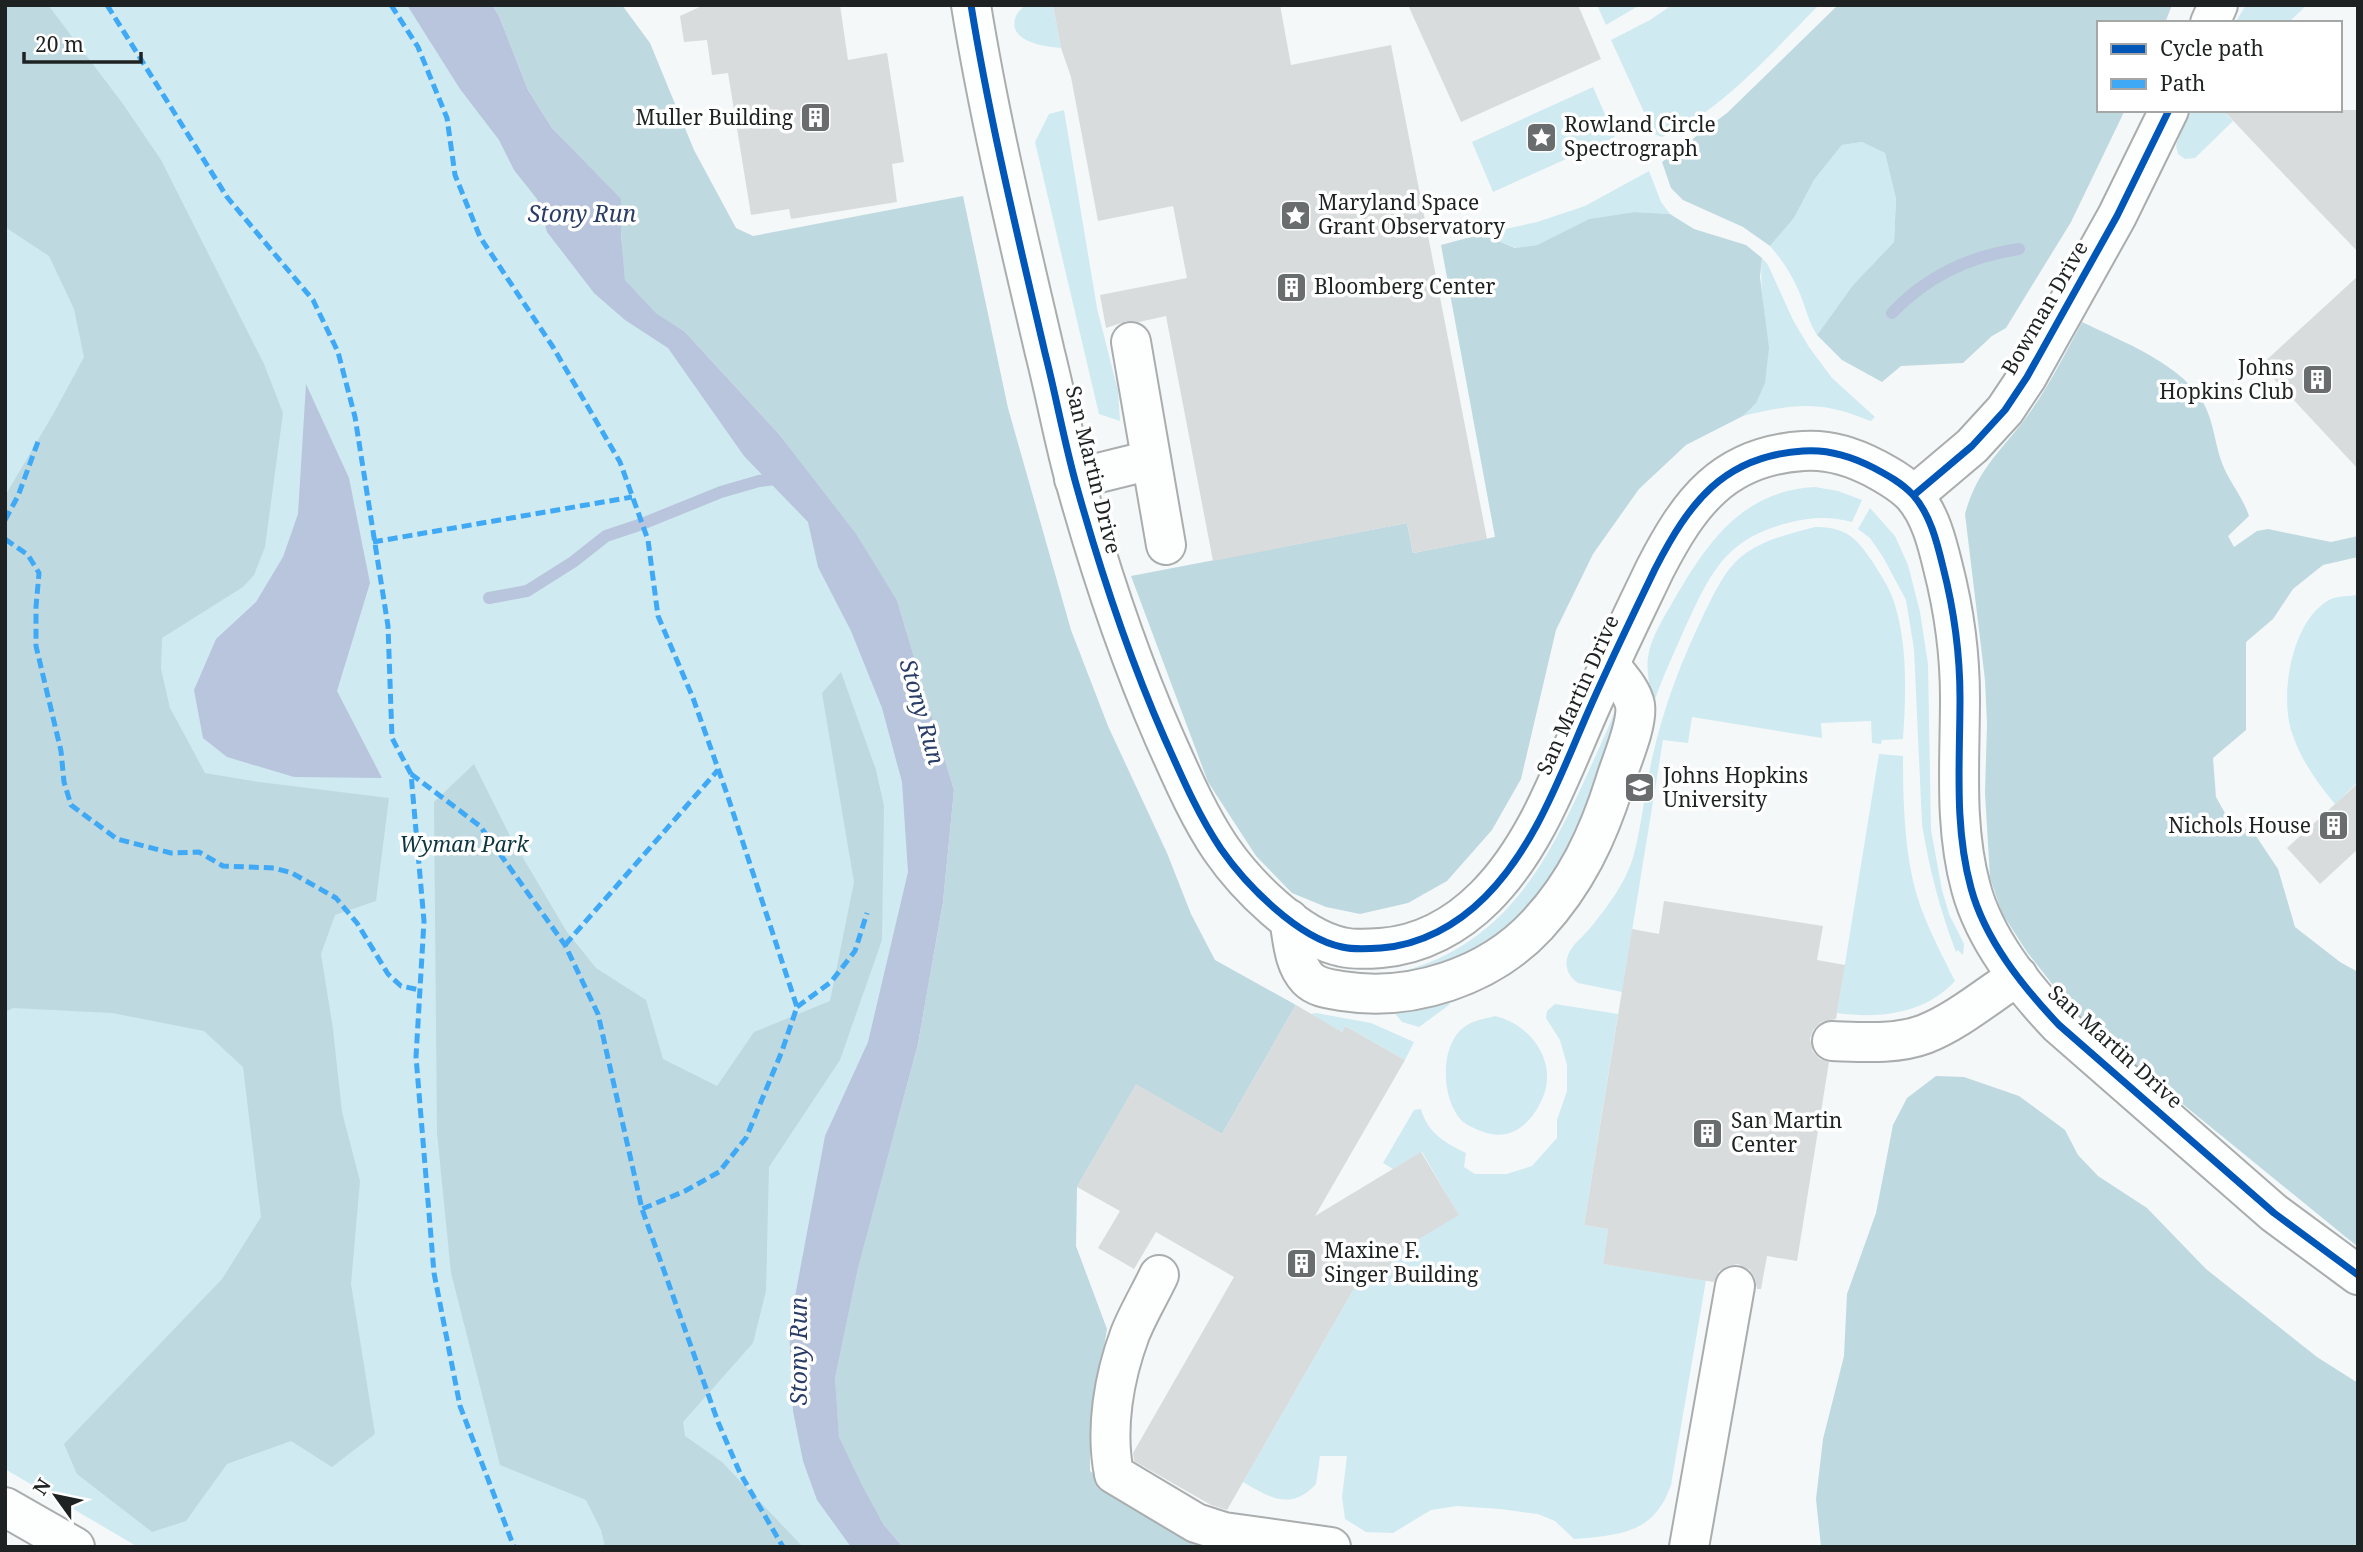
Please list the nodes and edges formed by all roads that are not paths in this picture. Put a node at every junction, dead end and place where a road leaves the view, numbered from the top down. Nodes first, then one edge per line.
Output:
1 (971, 5) edge
2 (2218, 5) edge
3 (2211, 21) edge
4 (2168, 112) edge
5 (1131, 342) dead end
6 (1151, 460) junction
7 (1074, 479) junction
8 (1914, 495) junction
9 (1166, 545) dead end
10 (1609, 664) junction
11 (1289, 919) junction
12 (2018, 976) junction
13 (1832, 1041) dead end
14 (1160, 1275) dead end
15 (2358, 1275) edge
16 (1735, 1286) dead end
17 (5, 1507) edge
18 (75, 1547) edge
19 (1331, 1547) edge
20 (1689, 1547) edge

1 - 7 street, San Martin Drive
2 - 3 street
4 - 8 street, Bowman Drive
5 - 6 street
6 - 7 street
6 - 9 street
7 - 11 street, San Martin Drive
8 - 10 street, San Martin Drive
8 - 12 street, San Martin Drive
10 - 11 street, San Martin Drive
10 - 11 street
12 - 13 street
12 - 15 street, San Martin Drive
14 - 19 street
16 - 20 street
17 - 18 street

